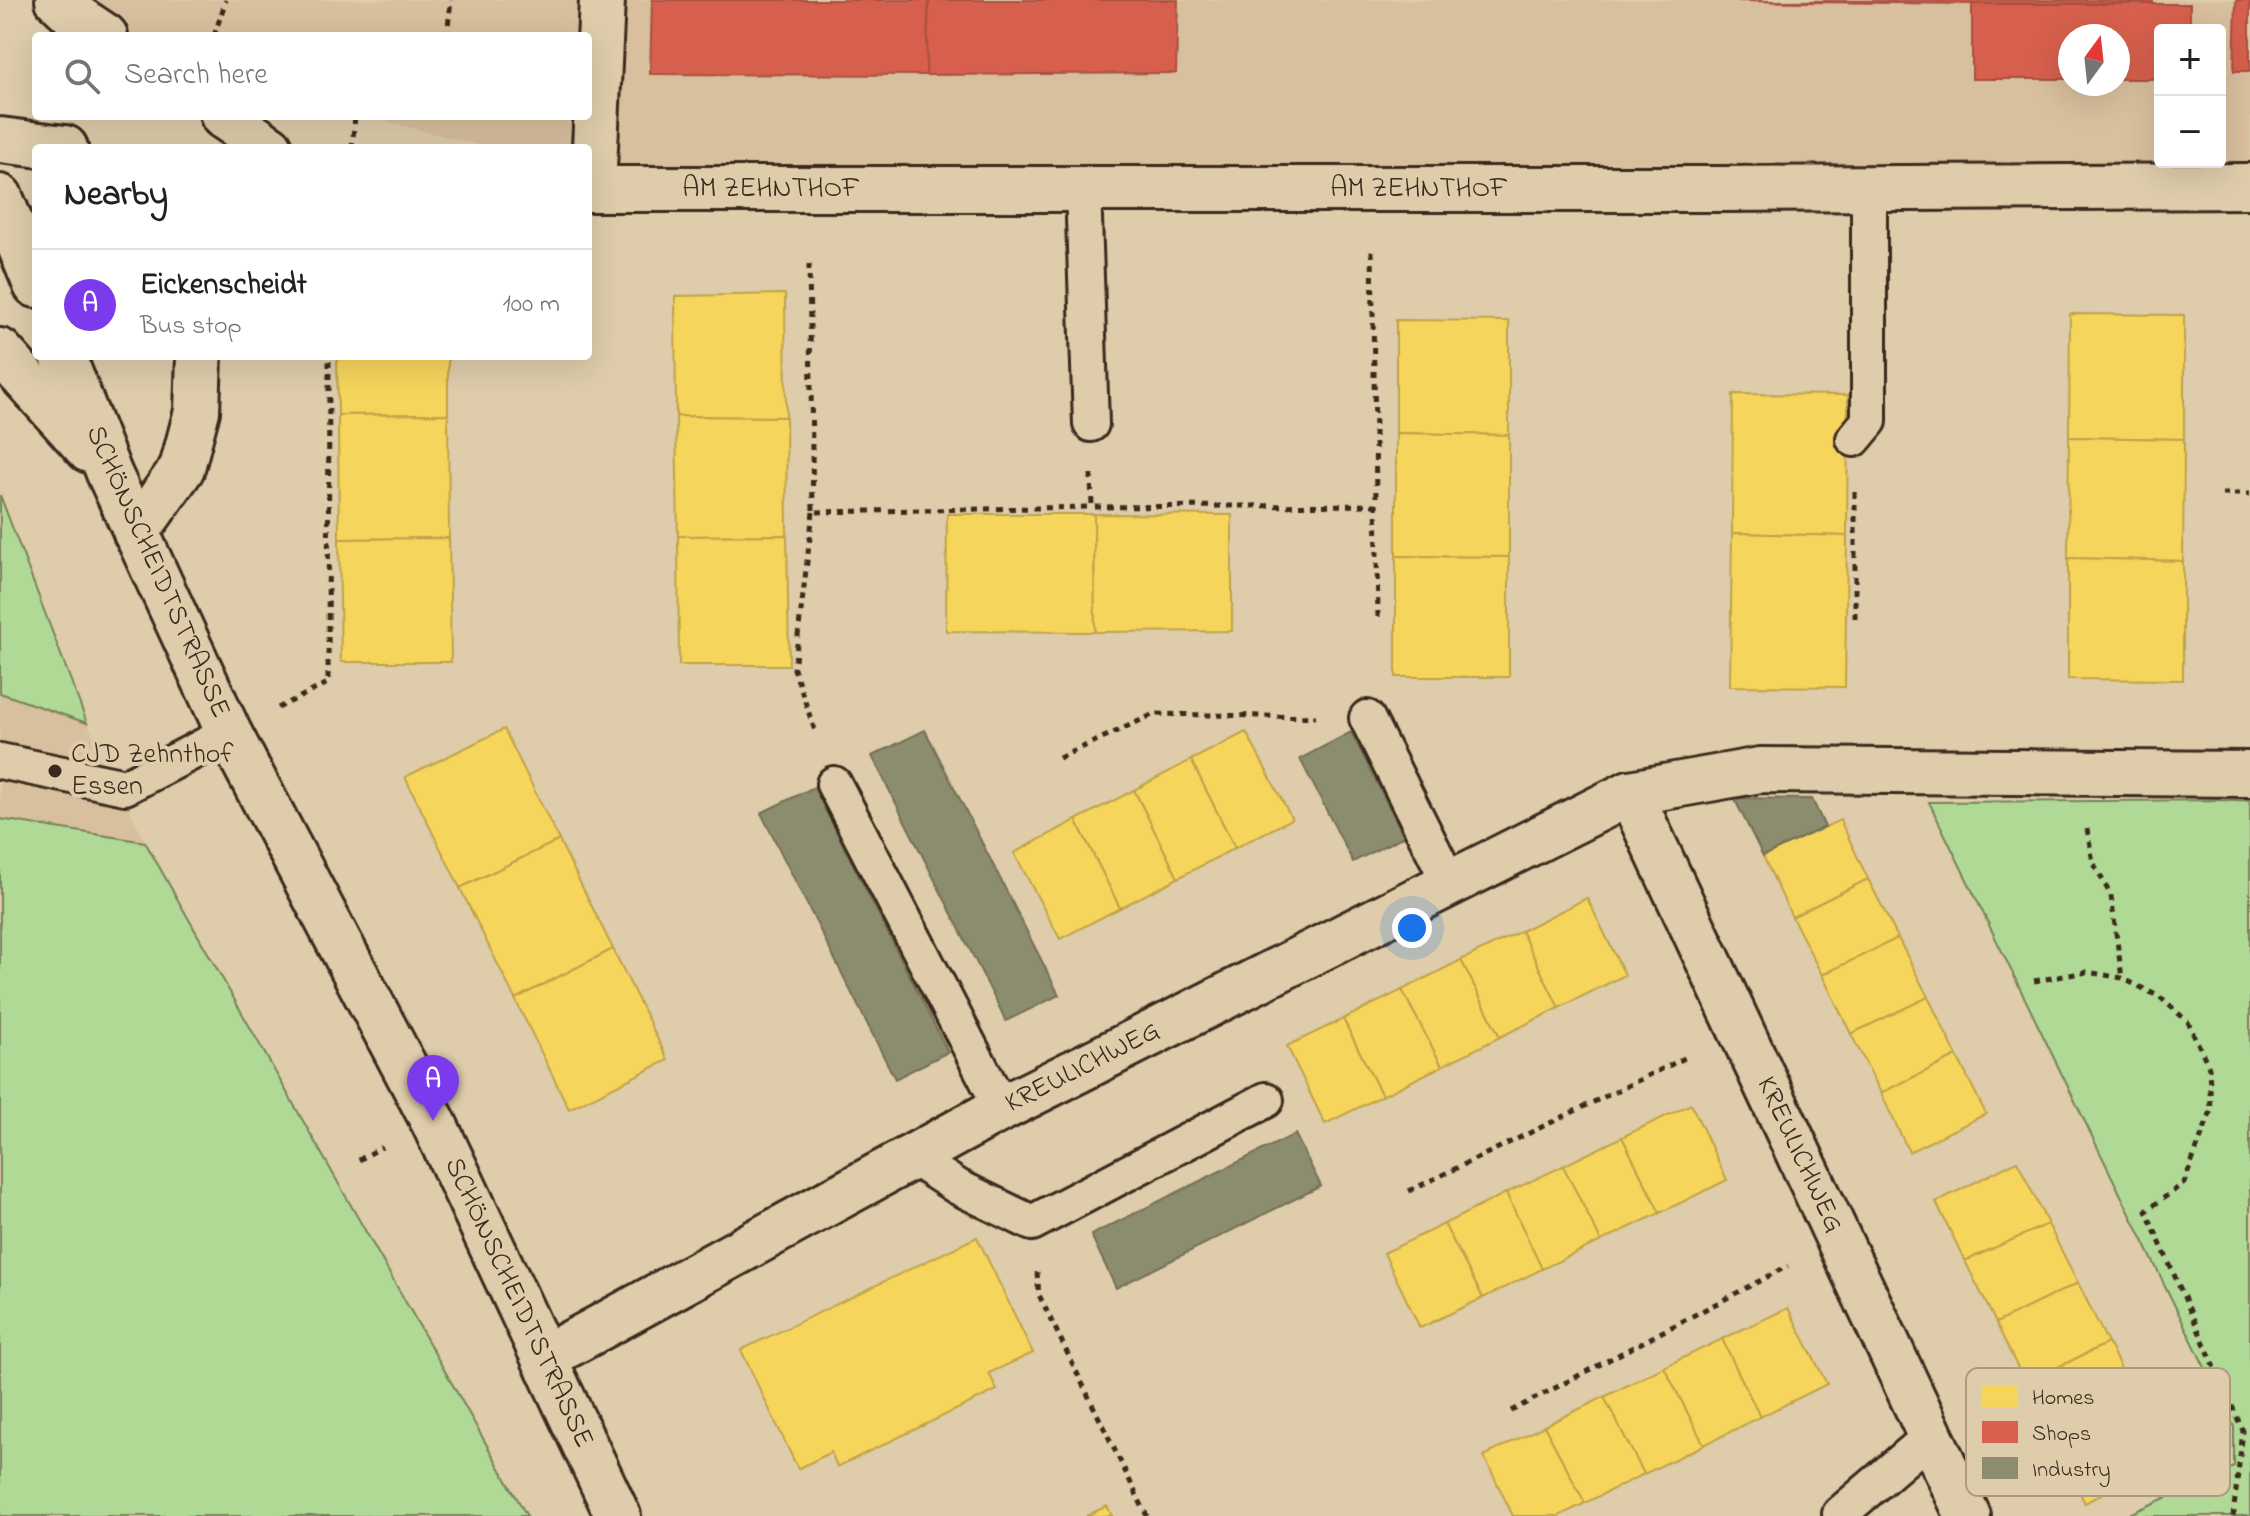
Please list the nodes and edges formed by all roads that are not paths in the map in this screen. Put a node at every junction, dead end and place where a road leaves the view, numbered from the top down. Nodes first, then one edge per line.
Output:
1 (58, 0) edge
2 (602, 0) edge
3 (99, 32) edge
4 (229, 120) edge
5 (0, 140) edge
6 (32, 144) edge
7 (264, 144) edge
8 (592, 158) edge
9 (2250, 186) edge
10 (1083, 188) junction
11 (1869, 188) junction
12 (592, 189) edge
13 (0, 197) edge
14 (32, 275) edge
15 (0, 351) edge
16 (65, 360) edge
17 (199, 360) edge
18 (1091, 424) dead end
19 (1854, 439) road end
20 (109, 473) junction
21 (136, 533) junction
22 (1367, 718) road end
23 (229, 733) junction
24 (0, 761) edge
25 (2250, 774) edge
26 (834, 784) road end
27 (1630, 793) junction
28 (1450, 884) junction
29 (1266, 1100) dead end
30 (1002, 1109) junction
31 (912, 1157) junction
32 (544, 1358) junction
33 (1931, 1436) junction
34 (618, 1516) edge
35 (1841, 1516) edge
36 (1968, 1516) edge

1 - 3 main road
2 - 8 main road
4 - 7 main road
5 - 6 main road
9 - 11 main road, AM ZEHNTHOF
10 - 11 main road, AM ZEHNTHOF
10 - 12 main road, AM ZEHNTHOF
10 - 18 lane
11 - 19 lane
13 - 14 main road
15 - 20 main road
16 - 20 main road, SCHÖNSCHEIDTSTRASSE
17 - 21 main road
20 - 21 main road, SCHÖNSCHEIDTSTRASSE
21 - 23 main road, SCHÖNSCHEIDTSTRASSE
22 - 28 lane
23 - 24 lane
23 - 32 main road, SCHÖNSCHEIDTSTRASSE
25 - 27 main road, KREULICHWEG
26 - 30 lane
27 - 28 main road, KREULICHWEG
27 - 33 main road, KREULICHWEG
28 - 30 main road, KREULICHWEG
29 - 31 lane
30 - 31 main road, KREULICHWEG
31 - 32 main road, KREULICHWEG
32 - 34 main road, SCHÖNSCHEIDTSTRASSE
33 - 35 lane
33 - 36 main road, KREULICHWEG

